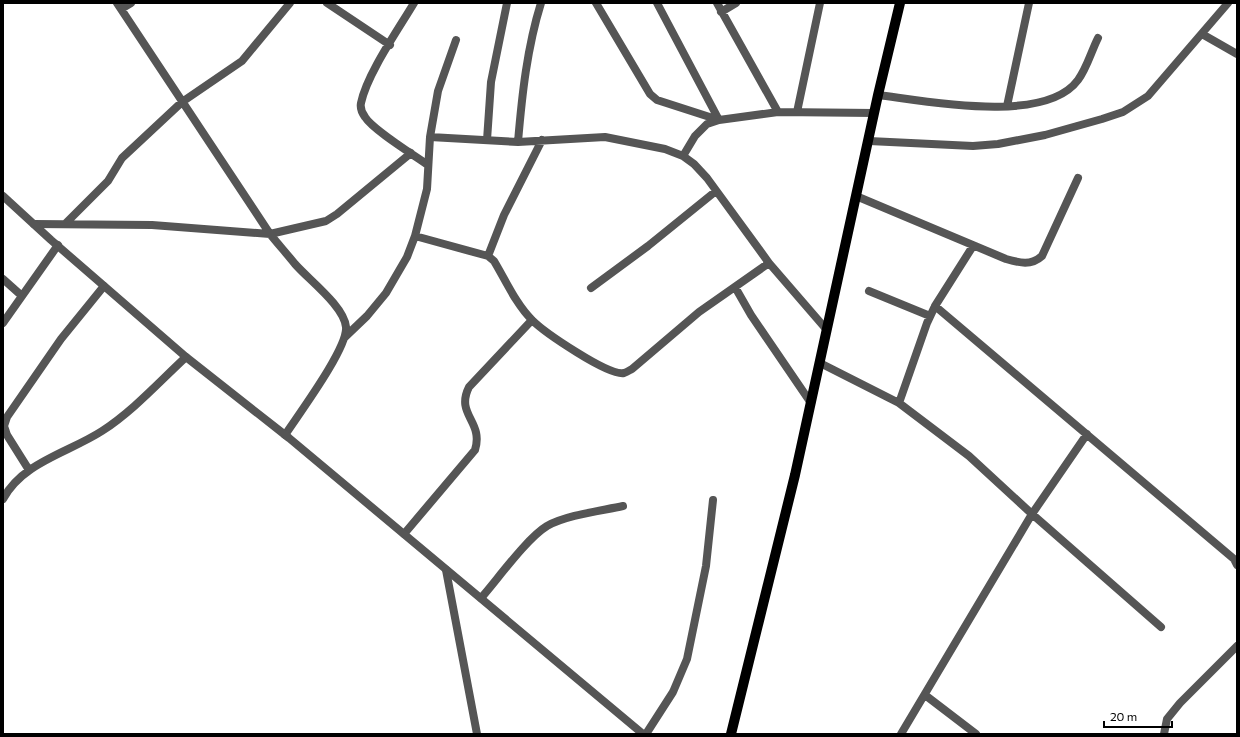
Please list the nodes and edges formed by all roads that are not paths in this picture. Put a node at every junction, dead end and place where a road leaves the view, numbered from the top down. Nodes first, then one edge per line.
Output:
1 (131, 3) edge
2 (290, 3) edge
3 (327, 3) edge
4 (414, 3) edge
5 (507, 3) edge
6 (541, 3) edge
7 (596, 3) edge
8 (657, 3) edge
9 (717, 3) edge
10 (736, 3) edge
11 (820, 3) edge
12 (900, 3) edge
13 (1029, 3) edge
14 (1228, 3) edge
15 (119, 6) edge
16 (722, 12) junction
17 (1202, 34) junction
18 (1098, 38) dead end
19 (456, 40) dead end
20 (390, 44) junction
21 (1237, 54) edge
22 (878, 95) junction
23 (182, 102) junction
24 (1007, 106) junction
25 (778, 112) junction
26 (797, 112) junction
27 (874, 113) junction
28 (719, 120) junction
29 (430, 137) junction
30 (487, 140) junction
31 (542, 140) junction
32 (518, 142) junction
33 (869, 142) junction
34 (411, 153) junction
35 (683, 156) junction
36 (428, 165) junction
37 (1078, 178) dead end
38 (716, 191) junction
39 (3, 196) edge
40 (856, 196) junction
41 (34, 224) junction
42 (65, 224) junction
43 (270, 234) junction
44 (415, 236) junction
45 (58, 246) junction
46 (973, 246) junction
47 (488, 256) junction
48 (769, 264) junction
49 (3, 279) edge
50 (104, 286) junction
51 (735, 287) junction
52 (591, 288) dead end
53 (869, 291) dead end
54 (22, 296) junction
55 (935, 306) junction
56 (930, 316) junction
57 (532, 320) junction
58 (3, 323) edge
59 (826, 329) junction
60 (345, 337) junction
61 (186, 357) junction
62 (820, 363) junction
63 (811, 403) junction
64 (899, 403) junction
65 (1087, 434) junction
66 (286, 435) junction
67 (29, 470) junction
68 (3, 499) edge
69 (714, 500) dead end
70 (623, 506) dead end
71 (1032, 514) junction
72 (404, 534) junction
73 (1237, 565) edge
74 (446, 570) junction
75 (481, 598) junction
76 (1161, 627) dead end
77 (1237, 646) edge
78 (925, 695) junction
79 (477, 734) edge
80 (643, 734) edge
81 (646, 734) edge
82 (731, 734) edge
83 (901, 734) edge
84 (976, 734) edge
85 (1164, 734) edge

1 - 15 street
2 - 23 street
3 - 20 street
4 - 20 street
5 - 30 street
6 - 32 street
7 - 28 street
8 - 28 street
9 - 16 street
10 - 16 street
11 - 26 street
12 - 22 main road
13 - 24 street
14 - 17 street
15 - 23 street
16 - 25 street
17 - 21 street
17 - 33 street
18 - 24 street
19 - 29 street
20 - 34 street
22 - 24 street
22 - 27 main road
23 - 42 street
23 - 43 street
25 - 26 street
25 - 28 street
26 - 27 street
27 - 33 main road
28 - 35 street
29 - 30 street
29 - 36 street
30 - 32 street
31 - 32 street
31 - 35 street
31 - 47 street
33 - 40 main road
34 - 36 street
34 - 43 street
35 - 38 street
36 - 44 street
37 - 46 street
38 - 48 street
38 - 52 street
39 - 41 street
40 - 46 street
40 - 59 main road
41 - 42 street
41 - 45 street
42 - 43 street
43 - 60 street
44 - 47 street
44 - 60 street
45 - 50 street
45 - 54 street
46 - 55 street
47 - 57 street
48 - 51 street
48 - 59 street
49 - 54 street
50 - 61 street
50 - 67 street
51 - 57 street
51 - 63 street
53 - 56 street
54 - 58 street
55 - 56 street
55 - 65 street
56 - 64 street
57 - 72 street
59 - 62 main road
60 - 66 street
61 - 66 street
61 - 67 street
62 - 63 main road
62 - 64 street
63 - 82 main road
64 - 71 street
65 - 71 street
65 - 73 street
66 - 72 street
67 - 68 street
69 - 81 street
70 - 75 street
71 - 76 street
71 - 78 street
72 - 74 street
74 - 75 street
74 - 79 street
75 - 80 street
77 - 85 street
78 - 83 street
78 - 84 street

